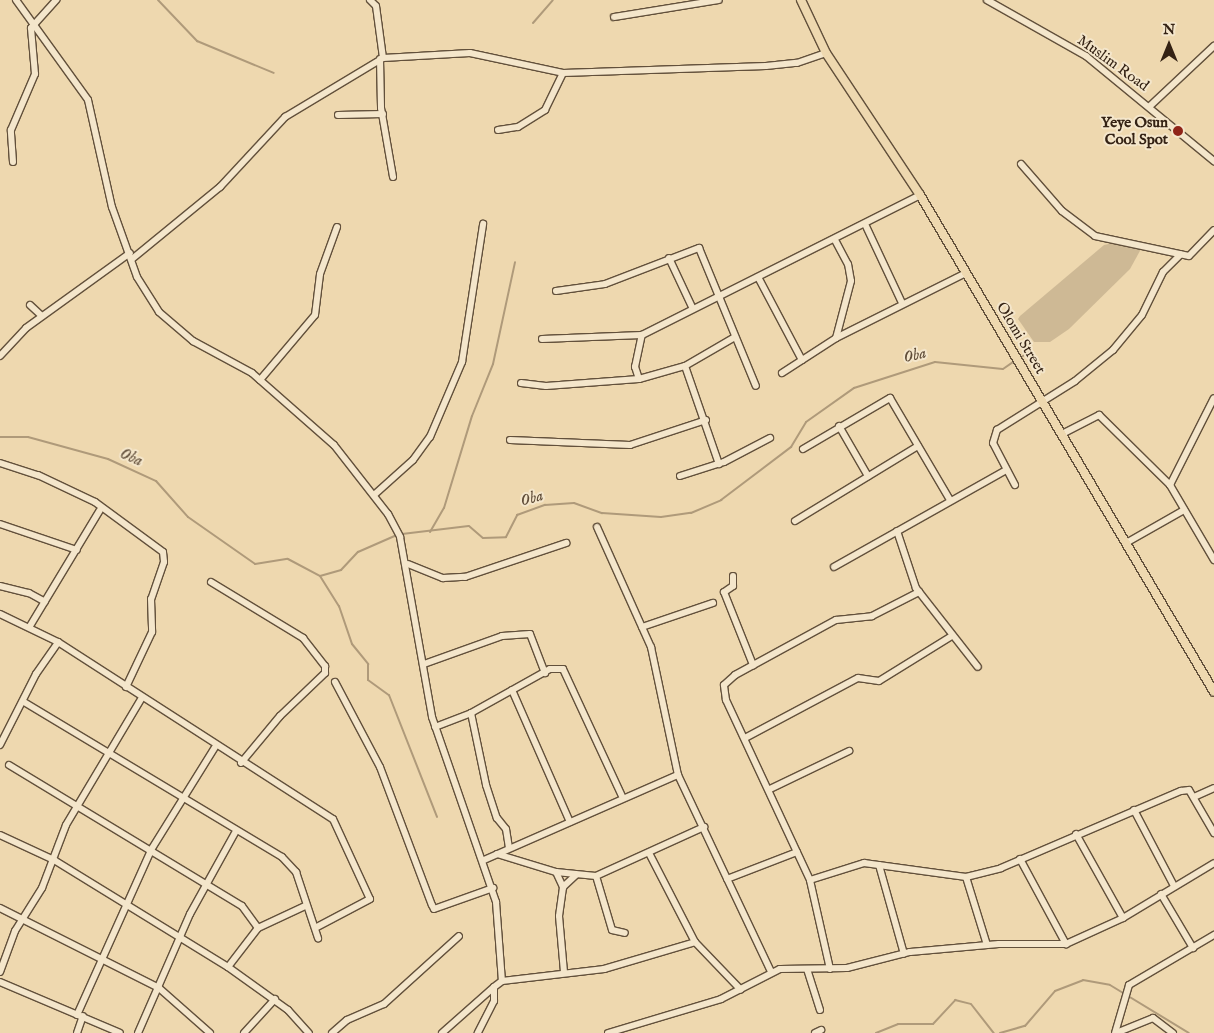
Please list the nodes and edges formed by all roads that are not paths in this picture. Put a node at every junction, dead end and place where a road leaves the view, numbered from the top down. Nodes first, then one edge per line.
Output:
1 (16, 0) edge
2 (56, 0) edge
3 (370, 0) edge
4 (719, 0) edge
5 (801, 0) edge
6 (987, 0) edge
7 (614, 17) dead end
8 (32, 22) junction
9 (1214, 46) edge
10 (826, 53) junction
11 (381, 58) junction
12 (563, 73) junction
13 (1150, 106) junction
14 (383, 114) junction
15 (338, 115) dead end
16 (498, 130) dead end
17 (1214, 161) edge
18 (14, 162) dead end
19 (1021, 164) dead end
20 (393, 178) dead end
21 (920, 195) junction
22 (484, 224) dead end
23 (864, 224) junction
24 (337, 227) dead end
25 (1214, 230) edge
26 (835, 240) junction
27 (1181, 254) junction
28 (131, 256) junction
29 (669, 258) junction
30 (966, 273) junction
31 (758, 277) junction
32 (556, 291) dead end
33 (717, 297) junction
34 (902, 303) junction
35 (30, 305) dead end
36 (694, 309) junction
37 (42, 316) junction
38 (642, 335) junction
39 (735, 337) junction
40 (542, 338) dead end
41 (836, 338) junction
42 (0, 356) edge
43 (802, 360) junction
44 (685, 366) junction
45 (782, 373) dead end
46 (638, 379) junction
47 (260, 380) junction
48 (521, 383) dead end
49 (756, 386) dead end
50 (1214, 398) edge
51 (1043, 402) junction
52 (706, 420) junction
53 (839, 426) junction
54 (1062, 434) junction
55 (770, 438) dead end
56 (510, 440) dead end
57 (918, 446) junction
58 (802, 449) dead end
59 (0, 464) edge
60 (719, 464) junction
61 (1006, 470) junction
62 (680, 476) dead end
63 (868, 476) junction
64 (1015, 485) dead end
65 (1170, 485) junction
66 (374, 496) junction
67 (950, 500) junction
68 (100, 510) junction
69 (1184, 510) junction
70 (795, 521) dead end
71 (0, 524) edge
72 (597, 527) dead end
73 (897, 531) junction
74 (566, 543) dead end
75 (1126, 543) junction
76 (77, 550) junction
77 (1214, 560) edge
78 (408, 564) junction
79 (834, 567) dead end
80 (733, 576) dead end
81 (211, 582) dead end
82 (0, 586) edge
83 (919, 592) junction
84 (45, 602) junction
85 (713, 603) dead end
86 (0, 614) edge
87 (30, 626) junction
88 (642, 627) junction
89 (952, 636) junction
90 (58, 642) junction
91 (424, 664) junction
92 (754, 665) junction
93 (978, 667) dead end
94 (545, 673) junction
95 (334, 682) dead end
96 (126, 687) junction
97 (1213, 687) edge
98 (512, 690) junction
99 (140, 698) junction
100 (24, 702) junction
101 (471, 714) junction
102 (435, 727) junction
103 (745, 738) junction
104 (0, 745) edge
105 (215, 747) junction
106 (849, 751) dead end
107 (108, 753) junction
108 (241, 763) junction
109 (9, 765) dead end
110 (678, 775) junction
111 (1214, 788) edge
112 (770, 789) junction
113 (622, 796) junction
114 (1194, 797) junction
115 (184, 798) junction
116 (78, 806) junction
117 (1134, 810) junction
118 (570, 822) junction
119 (704, 827) junction
120 (236, 831) junction
121 (1214, 833) edge
122 (1076, 834) junction
123 (0, 835) edge
124 (509, 848) junction
125 (151, 850) junction
126 (797, 852) junction
127 (648, 853) junction
128 (497, 854) junction
129 (1020, 859) junction
130 (54, 860) junction
131 (484, 860) junction
132 (1214, 863) edge
133 (880, 865) junction
134 (556, 872) junction
135 (576, 875) junction
136 (596, 876) junction
137 (727, 878) junction
138 (966, 878) junction
139 (810, 880) junction
140 (208, 884) junction
141 (1174, 886) junction
142 (563, 887) junction
143 (493, 888) junction
144 (1161, 894) junction
145 (127, 906) junction
146 (305, 906) junction
147 (0, 908) edge
148 (1123, 918) junction
149 (22, 920) junction
150 (317, 927) junction
151 (258, 928) junction
152 (625, 933) dead end
153 (1214, 935) edge
154 (459, 936) dead end
155 (318, 938) dead end
156 (181, 939) junction
157 (696, 942) junction
158 (1066, 944) junction
159 (987, 945) junction
160 (1193, 948) junction
161 (904, 954) junction
162 (103, 962) junction
163 (228, 967) junction
164 (807, 969) junction
165 (830, 969) junction
166 (0, 972) edge
167 (564, 972) junction
168 (771, 972) junction
169 (502, 981) junction
170 (0, 982) edge
171 (494, 987) junction
172 (159, 988) junction
173 (741, 990) junction
174 (275, 999) junction
175 (820, 1010) dead end
176 (80, 1016) junction
177 (77, 1033) edge
178 (120, 1033) edge
179 (138, 1033) edge
180 (210, 1033) edge
181 (244, 1033) edge
182 (310, 1033) edge
183 (332, 1033) edge
184 (442, 1033) edge
185 (478, 1033) edge
186 (608, 1033) edge
187 (1116, 1033) edge
188 (1173, 1033) edge

1 - 8 street
2 - 8 street
3 - 11 street
4 - 7 street
5 - 10 main road, Olomi Street
6 - 13 street, Muslim Road
8 - 18 street
8 - 28 street
9 - 13 street
10 - 12 street
10 - 21 main road, Olomi Street
11 - 12 street
11 - 14 street
11 - 28 street
12 - 16 street
13 - 17 street, Muslim Road
14 - 15 street
14 - 20 street
19 - 27 street
21 - 23 street
21 - 30 main road, Olomi Street
22 - 66 street
23 - 26 street
23 - 34 street
24 - 47 street
25 - 27 street
26 - 31 street
26 - 41 street
27 - 51 street
28 - 37 street
28 - 47 street
29 - 32 street
29 - 33 street
29 - 36 street
30 - 34 street
30 - 51 main road, Olomi Street
31 - 33 street
31 - 43 street
33 - 36 street
33 - 39 street
34 - 41 street
35 - 37 street
36 - 38 street
37 - 42 street
38 - 40 street
38 - 46 street
39 - 44 street
39 - 49 street
41 - 43 street
43 - 45 street
44 - 46 street
44 - 52 street
46 - 48 street
47 - 66 street
50 - 65 street
51 - 54 main road, Olomi Street
51 - 61 street
52 - 56 street
52 - 60 street
53 - 57 street
53 - 58 street
53 - 63 street
54 - 65 street
54 - 75 main road, Olomi Street
55 - 60 street
57 - 63 street
57 - 67 street
59 - 68 street
60 - 62 street
61 - 64 street
61 - 67 street
63 - 70 street
65 - 69 street
66 - 78 street
67 - 73 street
68 - 76 street
68 - 96 street
69 - 75 street
69 - 77 street
71 - 76 street
72 - 88 street
73 - 79 street
73 - 83 street
74 - 78 street
75 - 97 main road, Olomi Street
76 - 84 street
78 - 91 street
80 - 92 street
81 - 108 street
82 - 84 street
83 - 89 street
83 - 92 street
84 - 87 street
85 - 88 street
86 - 87 street
87 - 90 street
88 - 110 street
89 - 93 street
89 - 103 street
90 - 96 street
90 - 100 street
91 - 94 street
91 - 102 street
92 - 103 street
94 - 98 street
94 - 113 street
95 - 143 street
96 - 99 street
98 - 101 street
98 - 118 street
99 - 105 street
99 - 107 street
100 - 104 street
100 - 107 street
101 - 102 street
101 - 124 street
102 - 131 street
103 - 112 street
105 - 108 street
105 - 115 street
106 - 112 street
107 - 115 street
107 - 116 street
108 - 150 street
109 - 116 street
110 - 113 street
110 - 119 street
111 - 114 street
112 - 126 street
113 - 118 street
114 - 117 street
114 - 121 street
115 - 120 street
115 - 125 street
116 - 125 street
116 - 130 street
117 - 122 street
117 - 141 street
118 - 124 street
119 - 127 street
119 - 137 street
120 - 140 street
120 - 146 street
122 - 129 street
122 - 148 street
123 - 130 street
124 - 128 street
125 - 140 street
125 - 145 street
126 - 137 street
126 - 139 street
127 - 136 street
127 - 157 street
128 - 131 street
128 - 134 street
129 - 138 street
129 - 158 street
130 - 145 street
130 - 149 street
131 - 143 street
132 - 141 street
133 - 138 street
133 - 139 street
133 - 161 street
134 - 135 street
134 - 142 street
135 - 136 street
135 - 142 street
136 - 152 street
137 - 168 street
138 - 159 street
139 - 165 street
140 - 151 street
140 - 156 street
141 - 144 street
142 - 167 street
143 - 169 street
144 - 148 street
144 - 160 street
145 - 156 street
145 - 162 street
146 - 150 street
146 - 151 street
147 - 149 street
148 - 158 street
149 - 162 street
149 - 166 street
150 - 155 street
151 - 163 street
153 - 160 street
154 - 183 street
156 - 163 street
156 - 172 street
157 - 167 street
157 - 173 street
158 - 159 street
159 - 161 street
160 - 187 street
161 - 165 street
162 - 172 street
162 - 176 street
163 - 174 street
164 - 165 street
164 - 168 street
164 - 175 street
167 - 169 street
168 - 173 street
169 - 171 street
170 - 176 street
171 - 184 street
171 - 185 street
172 - 179 street
172 - 180 street
173 - 186 street
174 - 181 street
174 - 182 street
176 - 177 street
176 - 178 street
187 - 188 street

